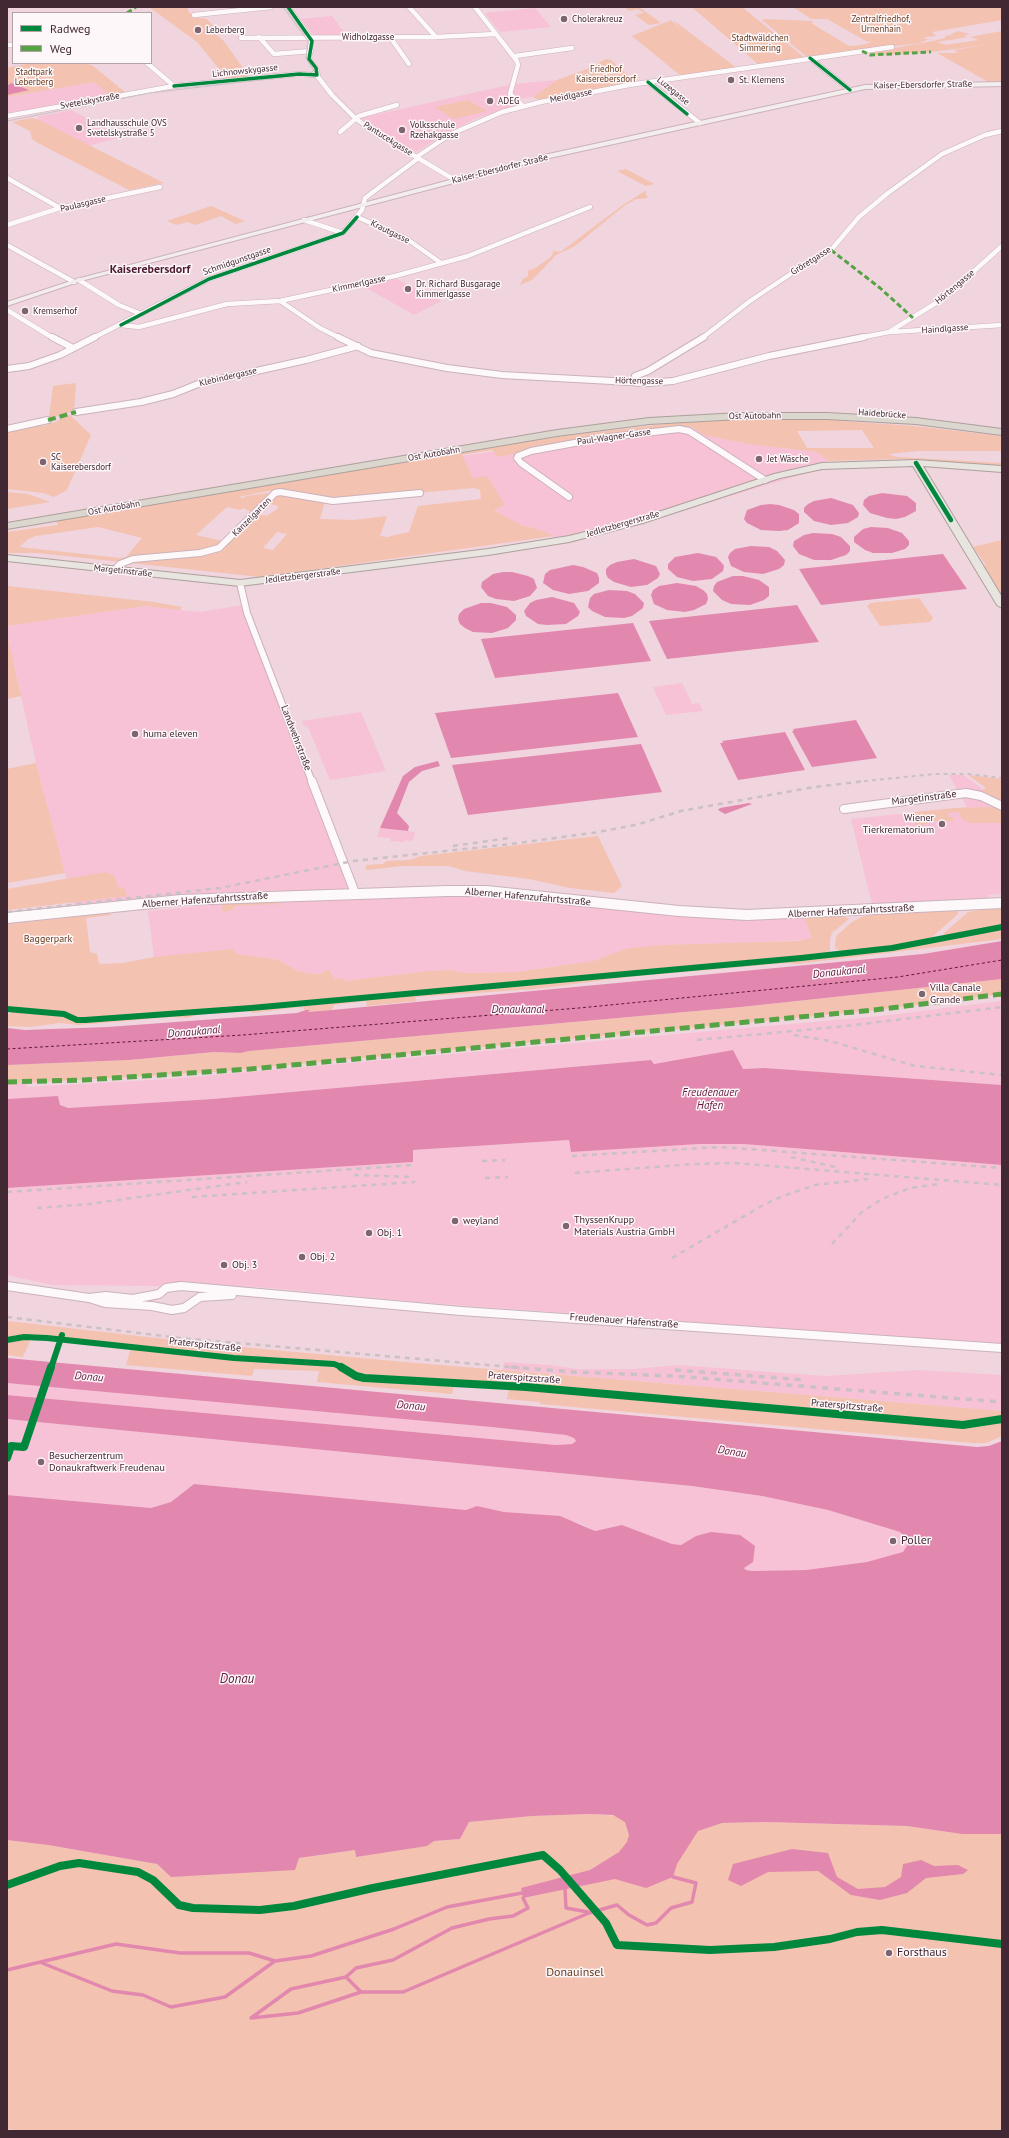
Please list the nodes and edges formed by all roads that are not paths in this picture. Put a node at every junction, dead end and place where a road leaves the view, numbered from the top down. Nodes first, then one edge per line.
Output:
1 (271, 7) edge
2 (288, 7) edge
3 (409, 7) edge
4 (475, 7) edge
5 (194, 15) dead end
6 (496, 34) junction
7 (259, 37) junction
8 (310, 37) junction
9 (390, 37) junction
10 (436, 37) junction
11 (241, 38) dead end
12 (892, 46) dead end
13 (572, 48) dead end
14 (311, 51) junction
15 (515, 56) junction
16 (810, 58) junction
17 (148, 64) edge
18 (409, 64) dead end
19 (317, 75) junction
20 (648, 82) junction
21 (1002, 84) edge
22 (174, 86) junction
23 (850, 90) junction
24 (397, 105) dead end
25 (523, 106) junction
26 (7, 116) edge
27 (355, 118) junction
28 (700, 123) junction
29 (1002, 130) edge
30 (340, 132) dead end
31 (416, 160) junction
32 (7, 178) edge
33 (455, 180) junction
34 (160, 187) dead end
35 (362, 205) junction
36 (590, 206) dead end
37 (60, 208) junction
38 (357, 217) junction
39 (304, 220) junction
40 (7, 225) edge
41 (343, 233) junction
42 (7, 245) edge
43 (1002, 246) edge
44 (442, 263) junction
45 (77, 281) junction
46 (280, 301) junction
47 (7, 304) edge
48 (7, 310) edge
49 (141, 314) junction
50 (121, 325) junction
51 (1002, 325) edge
52 (889, 332) junction
53 (358, 346) junction
54 (73, 348) junction
55 (7, 369) edge
56 (635, 376) junction
57 (621, 382) junction
58 (637, 383) junction
59 (76, 412) dead end
60 (853, 412) joint
61 (864, 417) joint
62 (914, 418) junction
63 (48, 420) dead end
64 (1002, 427) edge
65 (7, 429) edge
66 (1002, 432) edge
67 (916, 463) junction
68 (958, 466) junction
69 (1002, 469) edge
70 (925, 478) junction
71 (765, 480) junction
72 (420, 493) dead end
73 (569, 497) dead end
74 (7, 520) edge
75 (7, 526) edge
76 (7, 558) edge
77 (114, 570) junction
78 (240, 583) junction
79 (1002, 604) edge
80 (1002, 806) edge
81 (844, 808) dead end
82 (355, 893) junction
83 (1002, 904) edge
84 (7, 918) edge
85 (7, 1286) edge
86 (188, 1288) junction
87 (246, 1292) junction
88 (159, 1294) junction
89 (89, 1298) junction
90 (190, 1303) junction
91 (162, 1307) junction
92 (1002, 1348) edge

1 - 5 street
2 - 8 street
3 - 10 street
4 - 6 street
6 - 10 street, Widholzgasse
6 - 15 street
7 - 8 street, Widholzgasse
7 - 11 street, Widholzgasse
7 - 14 street
8 - 9 street, Widholzgasse
8 - 14 street, Pantucekgasse
9 - 10 street, Widholzgasse
9 - 18 street
12 - 16 street, Meidlgasse
13 - 15 street
14 - 19 street, Pantucekgasse
15 - 25 street
16 - 20 street, Meidlgasse
16 - 23 street
17 - 22 street
19 - 22 street, Lichnowskygasse
19 - 27 street, Pantucekgasse
20 - 25 street, Meidlgasse
20 - 28 street, Luzegasse
21 - 23 main road, Kaiser-Ebersdorfer Straße
22 - 26 street, Svetelskystraße
23 - 28 main road, Kaiser-Ebersdorfer Straße
24 - 27 street
25 - 31 street, Meidlgasse
27 - 30 street
27 - 31 street, Pantucekgasse
28 - 33 main road, Kaiser-Ebersdorfer Straße
29 - 56 street, Gröretgasse
31 - 33 street, Pantucekgasse
31 - 35 street, Meidlgasse
32 - 37 street
33 - 35 main road, Kaiser-Ebersdorfer Straße
34 - 37 street, Paulasgasse
35 - 38 street, Schmidgunstgasse
35 - 39 main road, Kaiser-Ebersdorfer Straße
36 - 44 street, Kimmerlgasse
37 - 40 street, Paulasgasse
38 - 41 street, Schmidgunstgasse
38 - 44 street, Krautgasse
39 - 41 street
39 - 45 main road, Kaiser-Ebersdorfer Straße
41 - 49 street, Schmidgunstgasse
42 - 45 street
43 - 52 street, Hörtengasse
44 - 46 street, Kimmerlgasse
45 - 47 main road, Kaiser-Ebersdorfer Straße
45 - 49 street
46 - 50 street, Kimmerlgasse
46 - 53 street, Hörtengasse
48 - 54 street
49 - 50 street, Schmidgunstgasse
50 - 54 street, Schmidgunstgasse
51 - 52 street, Haindlgasse
52 - 58 street, Hörtengasse
53 - 57 street, Hörtengasse
53 - 59 street, Klebindergasse
54 - 55 street, Schmidgunstgasse
56 - 57 street, Gröretgasse
56 - 58 street
57 - 58 street, Hörtengasse
60 - 62 highway, Haidebrücke
60 - 74 highway, Ost Autobahn
61 - 62 highway, Haidebrücke
61 - 75 highway, Ost Autobahn
62 - 64 highway
62 - 66 highway
63 - 65 street
67 - 68 main road, Jedletzbergerstraße
67 - 70 main road
67 - 71 main road, Jedletzbergerstraße
68 - 69 main road, Jedletzbergerstraße
68 - 70 main road
70 - 79 main road
71 - 73 street, Paul-Wagner-Gasse
71 - 78 main road, Jedletzbergerstraße
72 - 77 street, Kanzelgarten
76 - 77 main road, Margetinstraße
77 - 78 main road, Margetinstraße
78 - 82 street, Landwehrstraße
80 - 81 street, Margetinstraße
82 - 83 street, Alberner Hafenzufahrtsstraße
82 - 84 street, Alberner Hafenzufahrtsstraße
85 - 89 street, Freudenauer Hafenstraße
86 - 87 street, Freudenauer Hafenstraße
86 - 88 street, Freudenauer Hafenstraße
86 - 90 street
87 - 90 street, Freudenauer Hafenstraße
87 - 92 street, Freudenauer Hafenstraße
88 - 89 street, Freudenauer Hafenstraße
88 - 91 street
89 - 91 street, Freudenauer Hafenstraße
90 - 91 street, Freudenauer Hafenstraße

